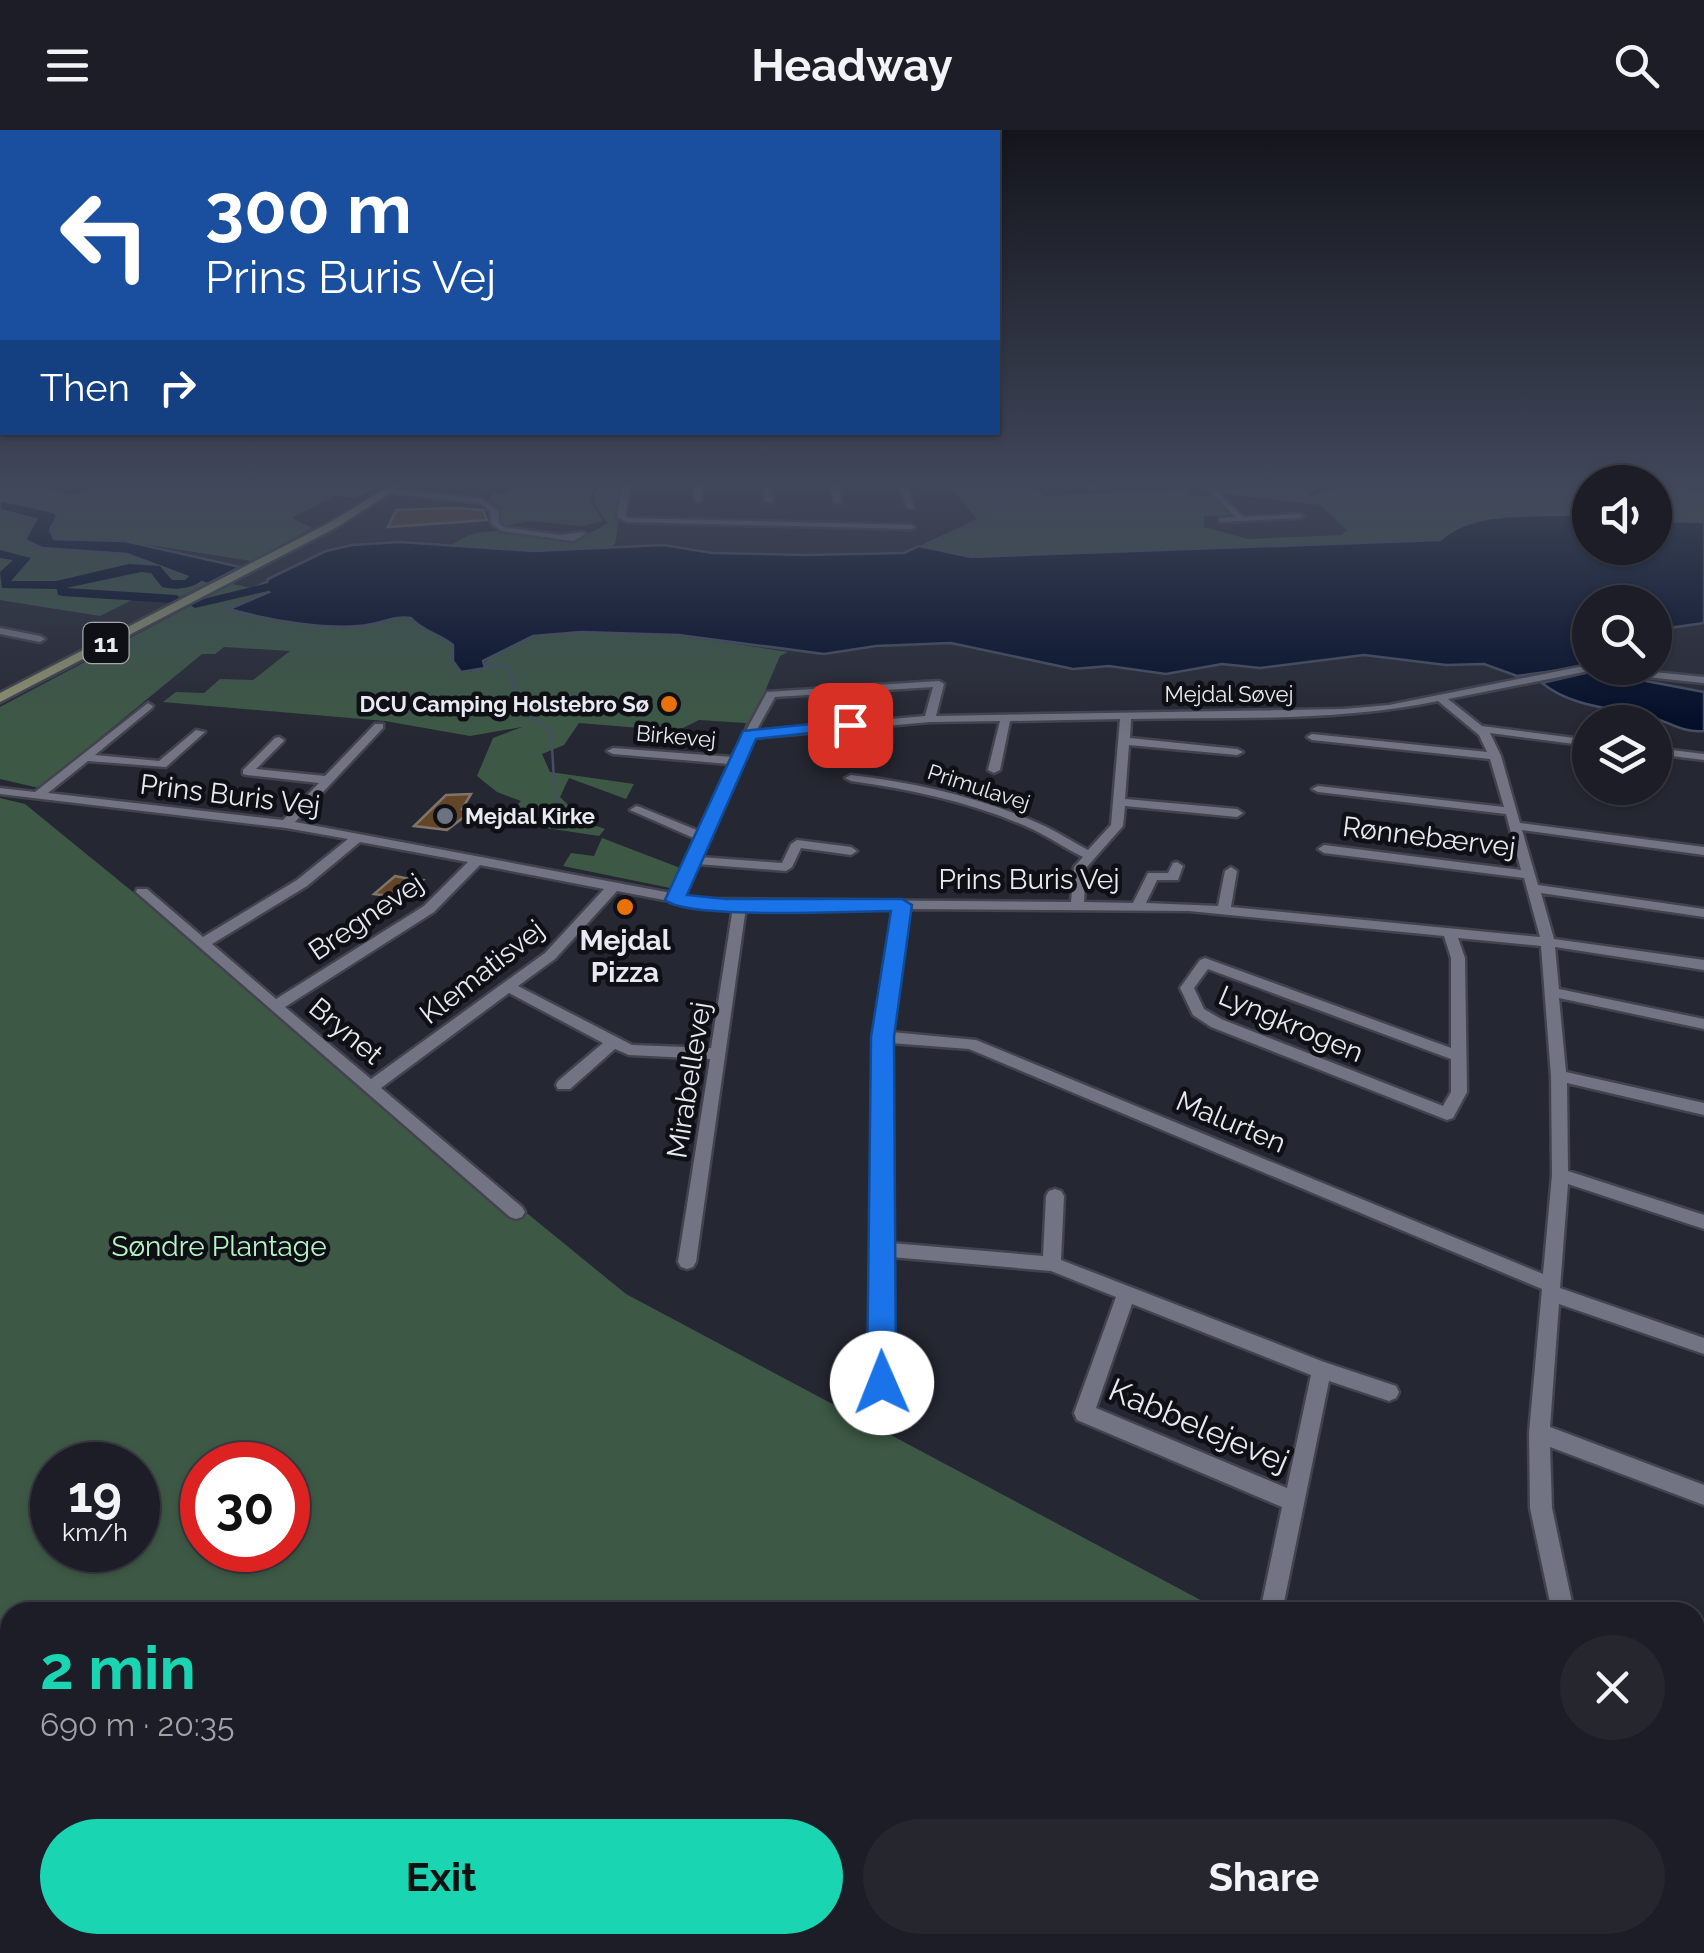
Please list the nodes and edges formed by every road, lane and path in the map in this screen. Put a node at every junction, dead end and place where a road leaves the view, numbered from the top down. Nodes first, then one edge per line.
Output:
1 (249, 569) edge
2 (0, 632) edge
3 (40, 638) dead end
4 (1704, 680) edge
5 (0, 698) edge
6 (1440, 699) junction
7 (148, 706) dead end
8 (1126, 714) junction
9 (1006, 717) junction
10 (930, 719) junction
11 (379, 726) dead end
12 (1480, 728) junction
13 (200, 732) dead end
14 (749, 734) junction
15 (1312, 737) dead end
16 (279, 740) dead end
17 (1572, 740) edge
18 (1125, 741) junction
19 (612, 751) dead end
20 (1237, 752) dead end
21 (1672, 753) edge
22 (1494, 756) junction
23 (1704, 757) edge
24 (84, 758) junction
25 (737, 761) junction
26 (994, 770) dead end
27 (851, 778) dead end
28 (328, 780) junction
29 (1318, 789) dead end
30 (0, 791) edge
31 (36, 797) junction
32 (1121, 802) junction
33 (636, 810) dead end
34 (1511, 811) junction
35 (1238, 814) dead end
36 (286, 824) junction
37 (1516, 826) junction
38 (356, 838) junction
39 (704, 838) junction
40 (1324, 849) dead end
41 (851, 851) dead end
42 (1704, 852) edge
43 (1088, 854) junction
44 (696, 860) junction
45 (476, 861) junction
46 (1177, 866) dead end
47 (1232, 871) dead end
48 (1530, 881) junction
49 (613, 887) junction
50 (142, 892) dead end
51 (675, 900) junction
52 (1077, 904) junction
53 (1139, 904) junction
54 (902, 905) junction
55 (740, 906) junction
56 (1224, 910) junction
57 (1704, 913) edge
58 (1450, 932) junction
59 (1548, 942) junction
60 (204, 943) junction
61 (1704, 965) edge
62 (508, 986) junction
63 (1552, 992) junction
64 (277, 1006) junction
65 (1704, 1024) edge
66 (882, 1037) junction
67 (614, 1042) junction
68 (718, 1054) junction
69 (1458, 1056) junction
70 (1559, 1076) junction
71 (564, 1085) dead end
72 (372, 1086) junction
73 (1704, 1109) edge
74 (1560, 1175) junction
75 (1055, 1196) dead end
76 (516, 1212) dead end
77 (1704, 1222) edge
78 (880, 1249) junction
79 (687, 1262) dead end
80 (1052, 1264) junction
81 (1551, 1289) junction
82 (1127, 1292) junction
83 (1704, 1346) edge
84 (1322, 1370) junction
85 (882, 1383) dead end
86 (1389, 1392) dead end
87 (1540, 1433) junction
88 (1704, 1495) edge
89 (1295, 1502) junction
90 (1273, 1602) edge
91 (1561, 1602) edge

1 - 5 main road, 11
2 - 3 street
4 - 6 street, Mejdal Søvej
6 - 8 street, Mejdal Søvej
6 - 12 street, Rønnebærvej
7 - 24 street
8 - 9 street, Mejdal Søvej
8 - 18 street
9 - 10 street, Mejdal Søvej
9 - 26 street
10 - 14 street, Mejdal Søvej
10 - 14 street, Birkevej
11 - 28 street
12 - 17 street
12 - 22 street, Rønnebærvej
13 - 24 street
14 - 25 street, Birkevej
15 - 22 street
16 - 28 street
18 - 20 street
18 - 32 street
19 - 25 street, Birkevej
21 - 23 street
22 - 34 street, Rønnebærvej
24 - 31 street
25 - 39 street, Birkevej
27 - 43 street, Primulavej
28 - 36 street
29 - 34 street, Rønnebærvej
30 - 31 street, Prins Buris Vej
31 - 36 street, Prins Buris Vej
32 - 35 street
32 - 43 street
33 - 39 street
34 - 37 street, Rønnebærvej
36 - 38 street, Prins Buris Vej
37 - 42 street, Rønnebærvej
37 - 48 street, Rønnebærvej
38 - 45 street, Prins Buris Vej
38 - 60 street
39 - 44 street, Birkevej
40 - 48 street, Rønnebærvej
41 - 44 street
43 - 52 street
44 - 51 street, Birkevej
45 - 49 street, Prins Buris Vej
45 - 64 street, Bregnevej
46 - 53 street
47 - 56 street
48 - 57 street, Rønnebærvej
48 - 59 street, Rønnebærvej
49 - 51 street, Prins Buris Vej
49 - 62 street, Klematisvej
50 - 60 street, Brynet
51 - 55 street, Prins Buris Vej
52 - 53 street, Prins Buris Vej
52 - 54 street, Prins Buris Vej
53 - 56 street, Prins Buris Vej
54 - 55 street, Prins Buris Vej
54 - 66 street
55 - 68 street, Mirabellevej
56 - 58 street, Prins Buris Vej
58 - 59 street, Prins Buris Vej
58 - 69 street, Lyngkrogen
59 - 61 street, Prins Buris Vej
59 - 63 street, Rønnebærvej
60 - 64 street, Brynet
62 - 67 street
62 - 72 street, Klematisvej
63 - 65 street
63 - 70 street, Rønnebærvej
64 - 72 street, Brynet
66 - 78 street
66 - 81 street, Malurten
67 - 68 street
67 - 71 street
68 - 79 street, Mirabellevej
69 - 69 street, Lyngkrogen
70 - 73 street
70 - 74 street, Rønnebærvej
72 - 76 street, Brynet
74 - 77 street
74 - 81 street, Rønnebærvej
75 - 80 street
78 - 80 street
78 - 85 street
80 - 82 street
81 - 83 street, Malurten
81 - 87 street, Rønnebærvej
82 - 84 street
82 - 89 street, Kabbelejevej
84 - 86 street
84 - 89 street, Kabbelejevej
87 - 88 street
87 - 91 street, Rønnebærvej
89 - 90 street, Kabbelejevej

